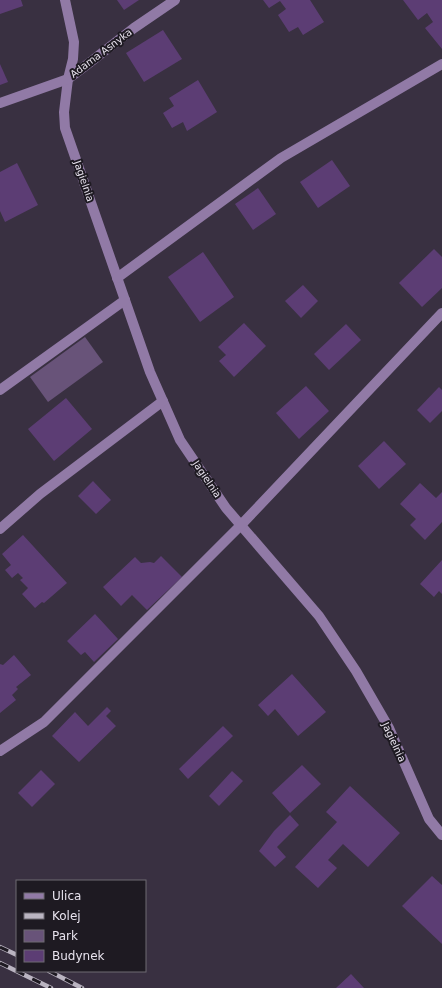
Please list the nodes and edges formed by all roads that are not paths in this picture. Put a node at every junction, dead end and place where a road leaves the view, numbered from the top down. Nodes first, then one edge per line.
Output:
1 (65, 0) edge
2 (174, 0) edge
3 (442, 64) edge
4 (68, 78) junction
5 (0, 103) edge
6 (117, 278) junction
7 (125, 300) junction
8 (442, 313) edge
9 (0, 390) edge
10 (163, 401) junction
11 (241, 525) junction
12 (0, 529) edge
13 (0, 751) edge
14 (442, 835) edge

1 - 4 street, Jagielnia
2 - 4 street, Adama Asnyka
3 - 6 street
4 - 5 street, Adama Asnyka
4 - 6 street, Jagielnia
6 - 7 street, Jagielnia
7 - 9 street
7 - 10 street, Jagielnia
8 - 11 street
10 - 11 street, Jagielnia
10 - 12 street
11 - 13 street
11 - 14 street, Jagielnia

